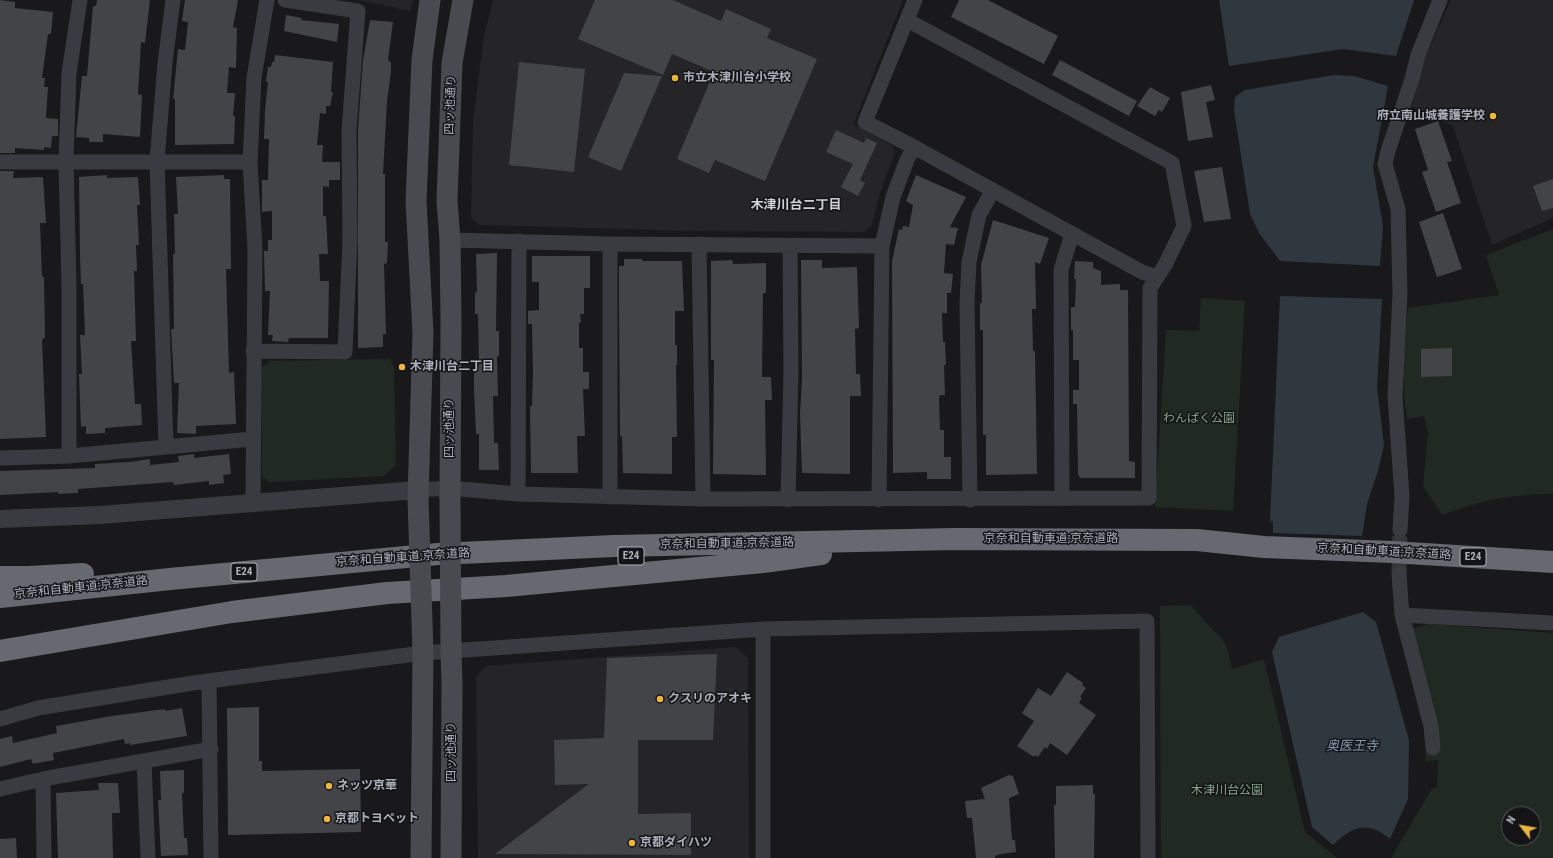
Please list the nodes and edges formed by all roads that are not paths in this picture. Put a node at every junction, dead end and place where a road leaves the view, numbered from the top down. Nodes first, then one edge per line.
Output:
1 (80, 0) edge
2 (173, 0) edge
3 (267, 0) edge
4 (285, 0) edge
5 (430, 0) edge
6 (463, 0) edge
7 (915, 0) edge
8 (1440, 0) edge
9 (907, 20) junction
10 (914, 147) junction
11 (66, 160) junction
12 (157, 161) junction
13 (0, 162) edge
14 (250, 162) junction
15 (992, 190) junction
16 (1072, 234) junction
17 (450, 240) junction
18 (519, 241) junction
19 (610, 244) junction
20 (699, 244) junction
21 (790, 246) junction
22 (882, 246) junction
23 (1157, 277) junction
24 (253, 351) junction
25 (252, 439) junction
26 (166, 446) junction
27 (69, 456) junction
28 (0, 458) edge
29 (450, 492) junction
30 (417, 494) junction
31 (518, 494) junction
32 (610, 497) junction
33 (1062, 498) junction
34 (703, 499) junction
35 (788, 500) junction
36 (878, 500) junction
37 (970, 500) junction
38 (253, 503) junction
39 (0, 519) edge
40 (1400, 530) tunnel mouth
41 (1264, 547) junction
42 (838, 552) junction
43 (438, 554) junction
44 (1553, 562) edge
45 (1399, 574) tunnel mouth
46 (0, 577) edge
47 (0, 597) edge
48 (0, 608) edge
49 (1402, 615) junction
50 (1553, 623) edge
51 (763, 629) junction
52 (0, 651) edge
53 (451, 651) junction
54 (423, 653) junction
55 (209, 681) junction
56 (0, 719) edge
57 (1432, 748) dead end
58 (211, 749) junction
59 (144, 762) junction
60 (43, 779) junction
61 (0, 789) edge
62 (44, 858) edge
63 (148, 858) edge
64 (211, 858) edge
65 (421, 858) edge
66 (451, 858) edge
67 (763, 858) edge
68 (1148, 858) edge

1 - 11 street
2 - 12 street
3 - 14 street
4 - 24 street
5 - 30 main road
6 - 17 main road, 四ッ池通り
7 - 9 street
8 - 40 street
9 - 10 street
9 - 23 street
10 - 15 street
10 - 22 street
11 - 12 street
11 - 13 street
11 - 27 street
12 - 14 street
12 - 26 street
14 - 24 street
15 - 16 street
15 - 37 street
16 - 23 street
16 - 33 street
17 - 18 street
17 - 29 main road, 四ッ池通り
18 - 19 street
18 - 31 street
19 - 20 street
19 - 32 street
20 - 21 street
20 - 34 street
21 - 22 street
21 - 35 street
22 - 36 street
23 - 33 street
24 - 25 street
25 - 26 street
25 - 38 street
26 - 27 street
27 - 28 street
29 - 30 street
29 - 31 street
29 - 53 main road, 四ッ池通り, bridge
30 - 38 street
30 - 54 main road, bridge
31 - 32 street
32 - 34 street
33 - 37 street
34 - 35 street
35 - 36 street
36 - 37 street
38 - 39 street
41 - 42 highway, 京奈和自動車道;京奈道路 / E24
41 - 43 highway, 京奈和自動車道;京奈道路 / E24
41 - 44 highway, 京奈和自動車道;京奈道路 / E24
42 - 48 highway, 京奈和自動車道;京奈道路 / E24
42 - 52 highway
43 - 46 highway
43 - 47 highway, 京奈和自動車道;京奈道路 / E24
45 - 49 street
49 - 50 street
49 - 57 street
51 - 53 street
51 - 67 street
51 - 68 street
53 - 54 street
53 - 66 main road, 四ッ池通り
54 - 55 street
54 - 65 main road
55 - 56 street
55 - 58 street
58 - 59 street
58 - 64 street
59 - 60 street
59 - 63 street
60 - 61 street
60 - 62 street

